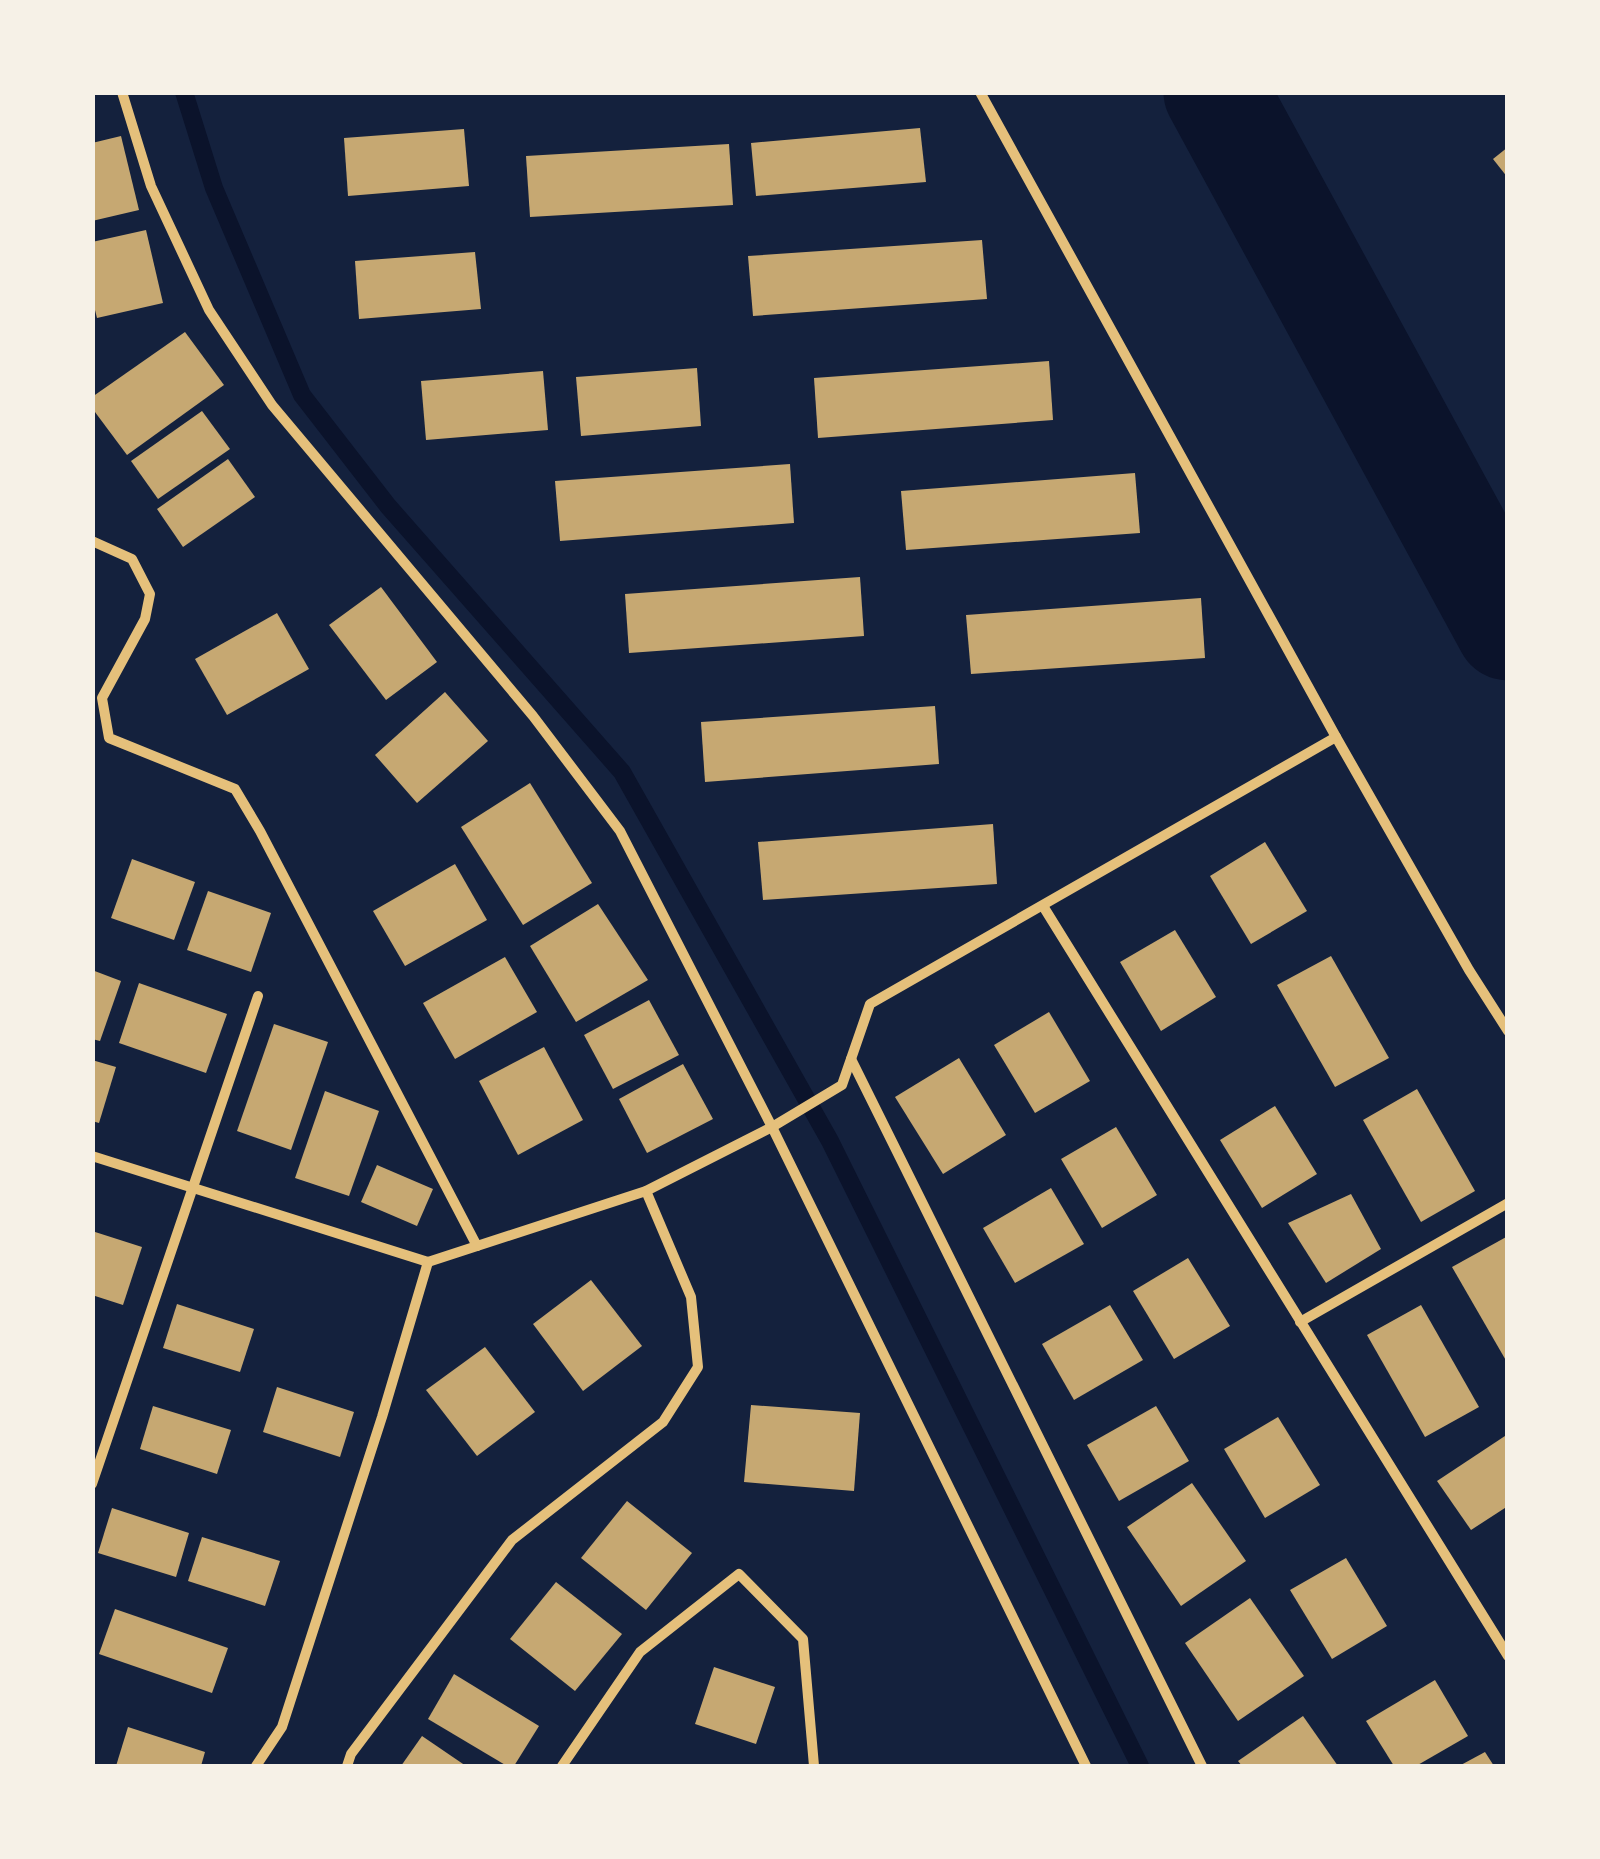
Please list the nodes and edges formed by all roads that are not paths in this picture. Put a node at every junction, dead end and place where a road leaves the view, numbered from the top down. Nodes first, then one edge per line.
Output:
1 (122, 92) edge
2 (980, 92) edge
3 (92, 540) edge
4 (1336, 737) junction
5 (1043, 906) junction
6 (258, 996) dead end
7 (1508, 1032) edge
8 (852, 1059) junction
9 (772, 1127) junction
10 (92, 1156) edge
11 (192, 1187) junction
12 (646, 1191) junction
13 (1508, 1203) edge
14 (477, 1246) junction
15 (428, 1262) junction
16 (1300, 1322) junction
17 (92, 1484) edge
18 (1508, 1656) edge
19 (256, 1766) edge
20 (347, 1766) edge
21 (562, 1766) edge
22 (814, 1766) edge
23 (1086, 1766) edge
24 (1202, 1766) edge

1 - 9 street
2 - 4 street
3 - 14 street
4 - 5 street
4 - 7 street
5 - 8 street
5 - 16 street
6 - 11 street
8 - 9 street
8 - 24 street
9 - 12 street
9 - 23 street
10 - 11 street
11 - 15 street
11 - 17 street
12 - 14 street
12 - 20 street
13 - 16 street
14 - 15 street
15 - 19 street
16 - 18 street
21 - 22 street

